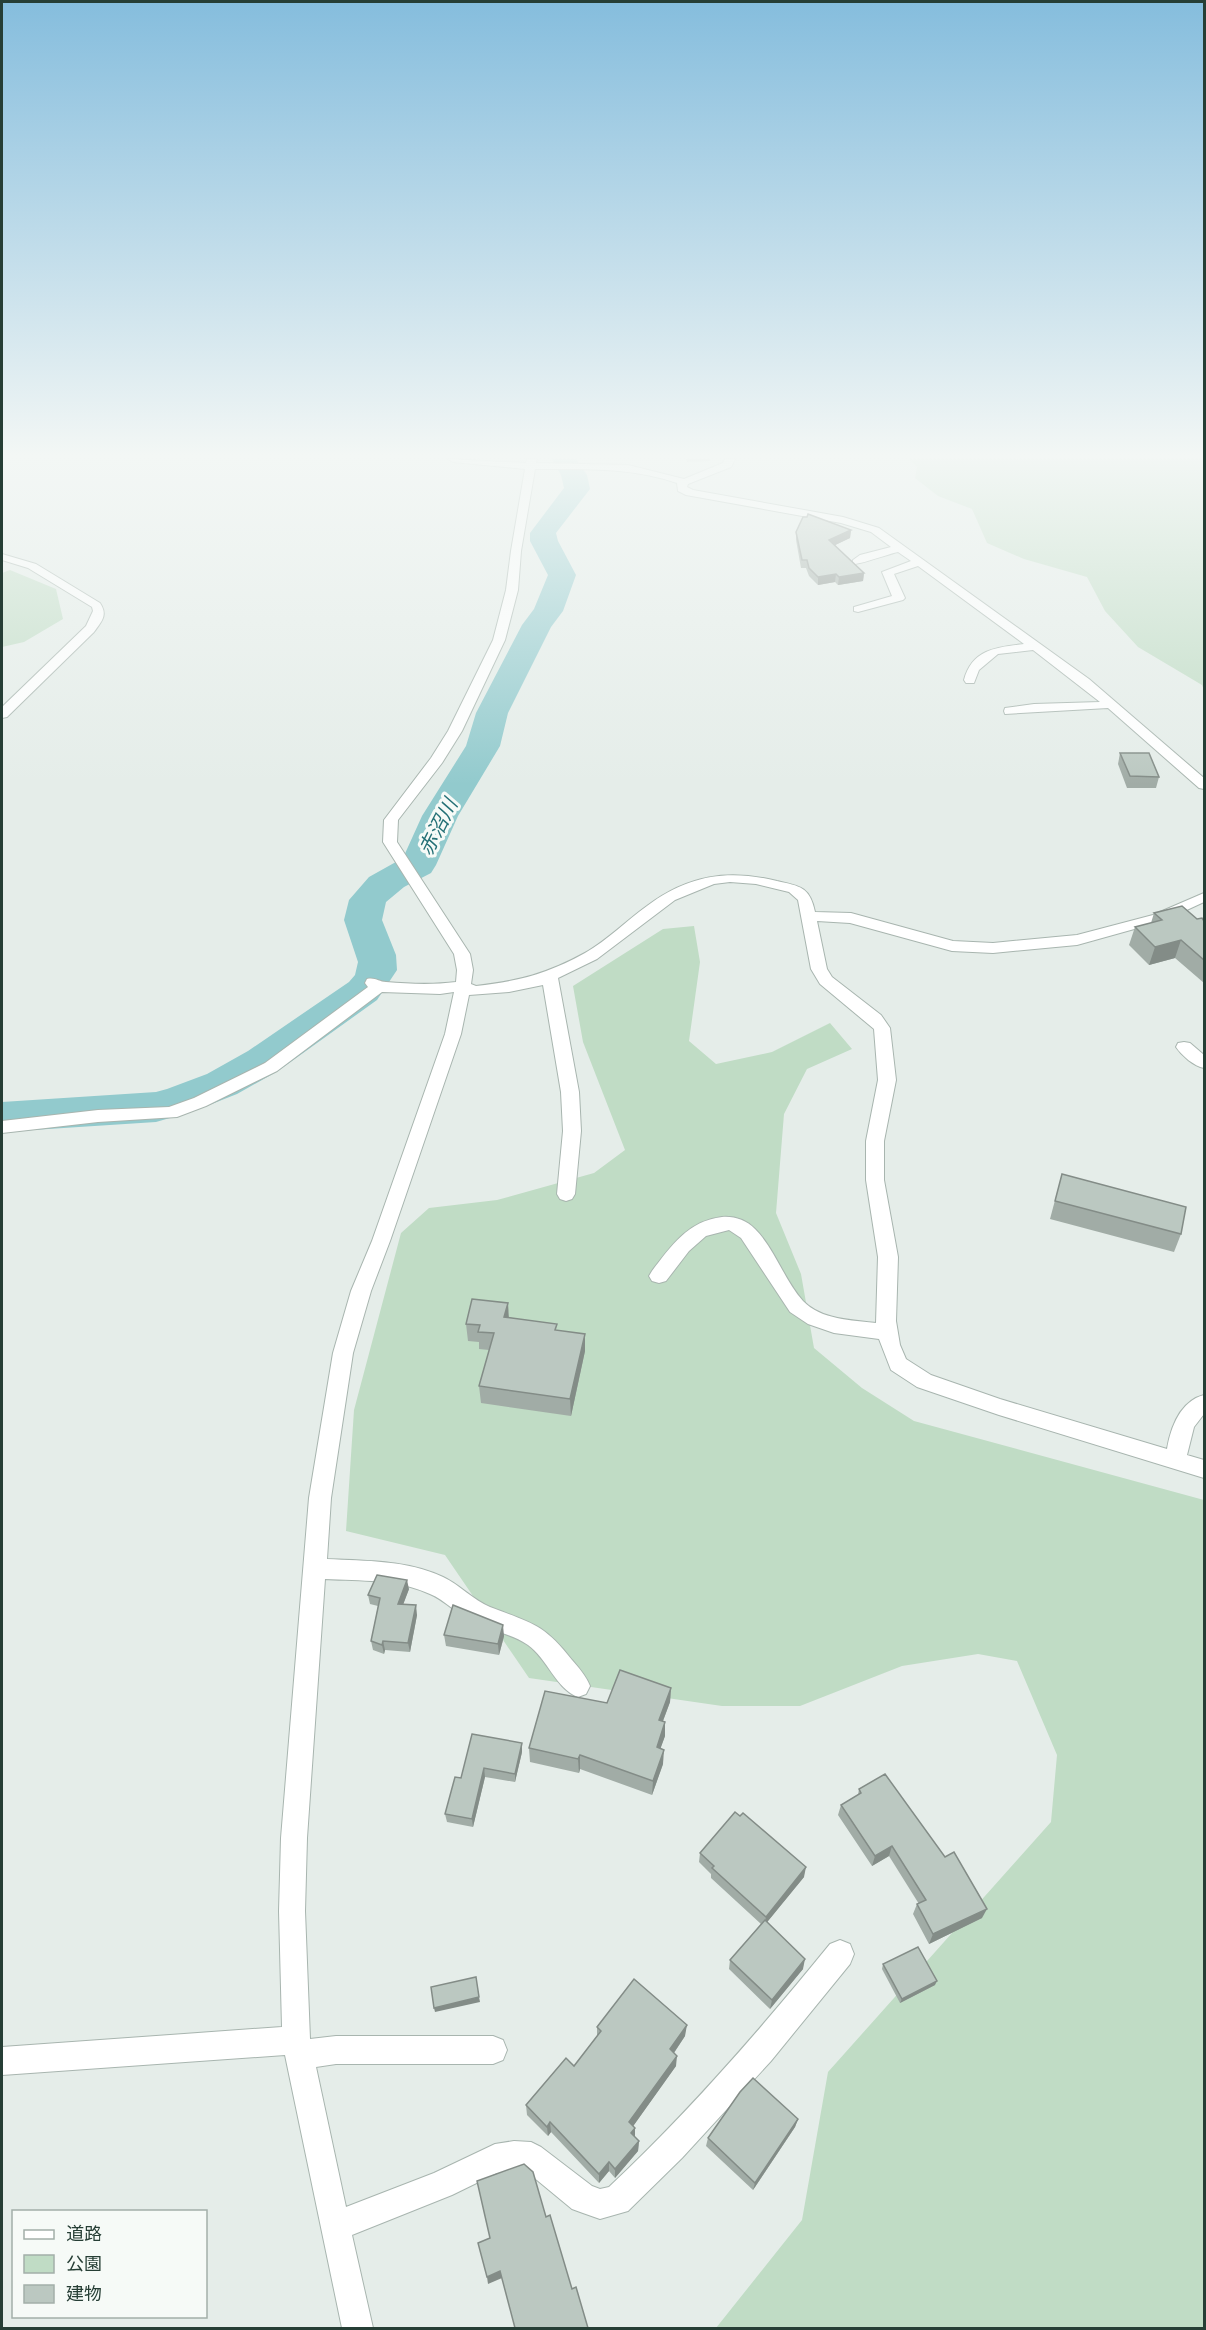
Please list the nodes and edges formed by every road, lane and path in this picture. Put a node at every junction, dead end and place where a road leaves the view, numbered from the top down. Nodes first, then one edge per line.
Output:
1 (33, 568) edge
2 (514, 568) edge
3 (901, 568) edge
4 (927, 568) edge
5 (858, 609) dead end
6 (1036, 646) junction
7 (970, 681) dead end
8 (1112, 704) junction
9 (1010, 711) dead end
10 (2, 714) edge
11 (1204, 785) edge
12 (1204, 897) edge
13 (808, 916) junction
14 (550, 975) junction
15 (463, 986) junction
16 (1184, 1047) dead end
17 (1204, 1063) edge
18 (2, 1127) edge
19 (566, 1194) dead end
20 (659, 1276) dead end
21 (888, 1332) junction
22 (1204, 1402) edge
23 (1175, 1460) junction
24 (1204, 1469) edge
25 (314, 1568) junction
26 (578, 1686) dead end
27 (840, 1954) dead end
28 (297, 2048) junction
29 (493, 2050) dead end
30 (2, 2061) edge
31 (337, 2226) junction
32 (357, 2328) edge

1 - 10 street
2 - 15 street
3 - 5 street
4 - 6 street
6 - 7 street
6 - 8 street
8 - 9 street
8 - 11 street
12 - 13 street
13 - 14 street
13 - 21 street
14 - 15 street
14 - 19 street
15 - 18 street
15 - 25 street
16 - 17 street
20 - 21 street
21 - 23 street
22 - 23 street
23 - 24 street
25 - 26 street
25 - 28 street
27 - 31 street
28 - 29 street
28 - 30 street
28 - 31 street
31 - 32 street

